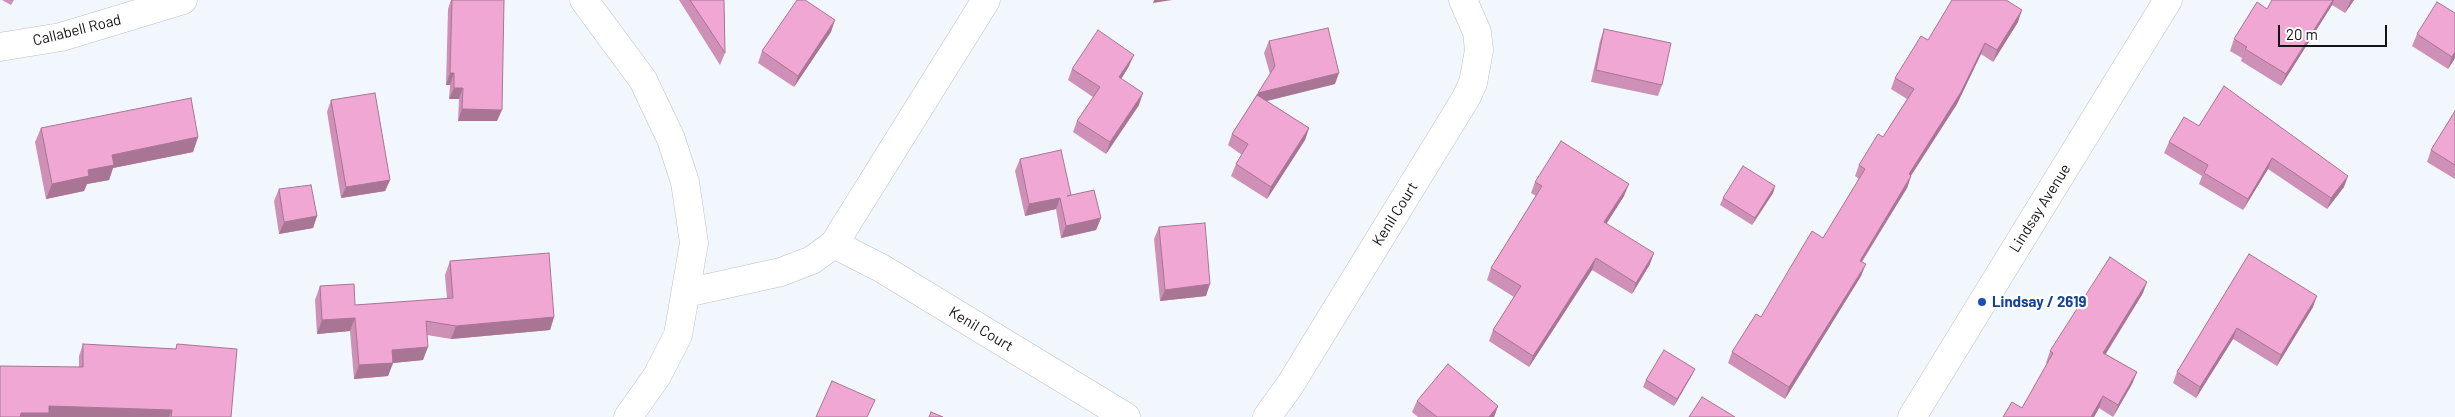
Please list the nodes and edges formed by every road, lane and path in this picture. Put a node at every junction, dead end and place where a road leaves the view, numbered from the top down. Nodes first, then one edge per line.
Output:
1 (183, 0) edge
2 (584, 0) edge
3 (986, 0) edge
4 (1463, 0) edge
5 (2168, 0) edge
6 (0, 48) edge
7 (834, 244) junction
8 (686, 293) junction
9 (628, 417) edge
10 (1126, 417) edge
11 (1267, 417) edge
12 (1912, 417) edge

1 - 6 street, Callabell Road
2 - 8 street
3 - 7 street
4 - 11 street, Kenil Court
5 - 12 street, Lindsay Avenue
7 - 8 street
7 - 10 street, Kenil Court
8 - 9 street

